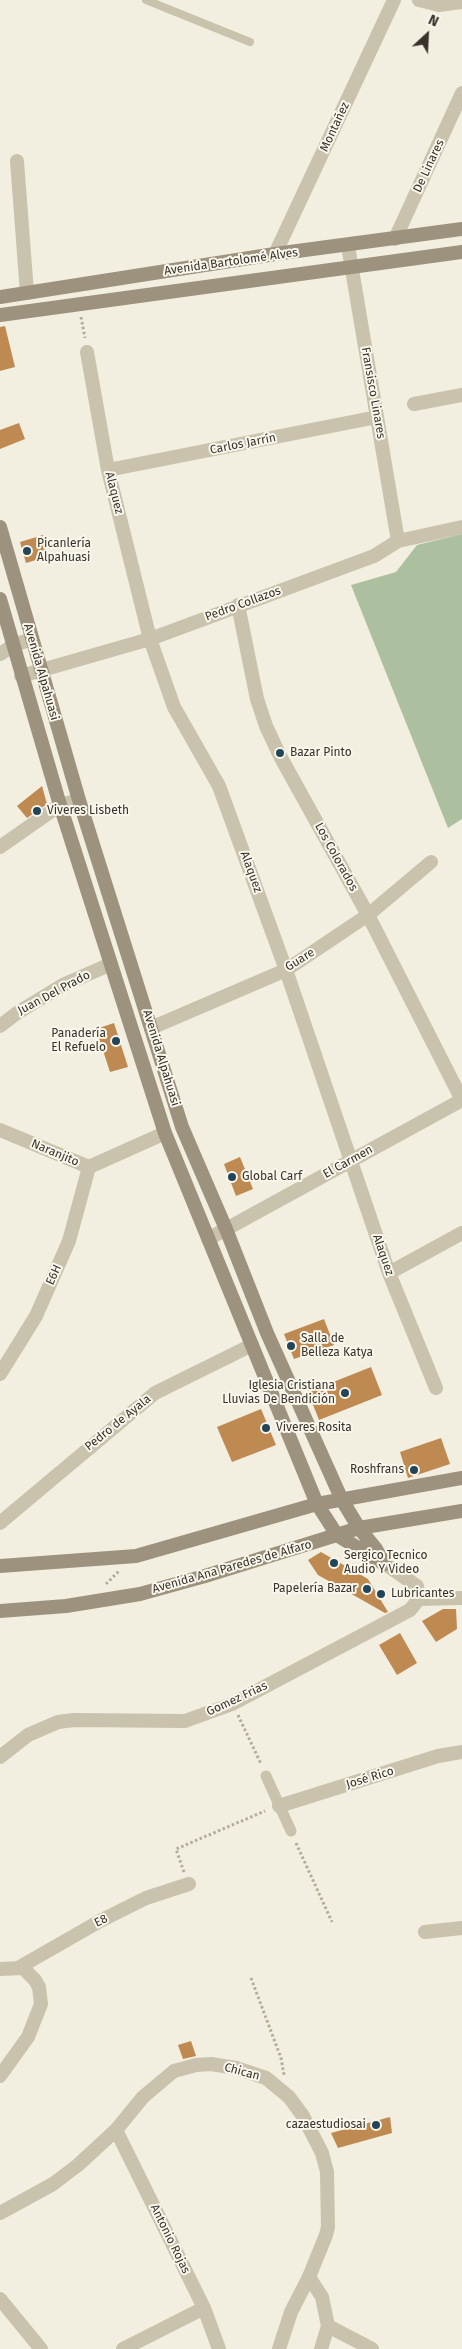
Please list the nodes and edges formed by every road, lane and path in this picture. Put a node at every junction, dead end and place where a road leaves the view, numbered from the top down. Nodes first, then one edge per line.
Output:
1 (146, 0) edge
2 (394, 0) edge
3 (419, 0) edge
4 (462, 2) edge
5 (250, 42) dead end
6 (462, 93) edge
7 (17, 161) dead end
8 (462, 229) edge
9 (395, 238) junction
10 (348, 246) junction
11 (462, 252) edge
12 (276, 254) junction
13 (351, 267) junction
14 (27, 293) junction
15 (0, 297) edge
16 (80, 304) junction
17 (0, 315) edge
18 (87, 352) joint
19 (462, 395) edge
20 (414, 404) dead end
21 (377, 418) junction
22 (108, 470) junction
23 (0, 527) edge
24 (462, 527) edge
25 (398, 541) junction
26 (0, 599) edge
27 (238, 605) junction
28 (32, 639) junction
29 (150, 639) junction
30 (14, 645) junction
31 (0, 654) edge
32 (41, 671) junction
33 (21, 676) junction
34 (79, 800) junction
35 (60, 806) junction
36 (0, 848) edge
37 (431, 862) dead end
38 (368, 915) junction
39 (111, 964) junction
40 (286, 970) junction
41 (0, 1026) edge
42 (151, 1028) junction
43 (462, 1100) edge
44 (0, 1130) edge
45 (165, 1133) junction
46 (351, 1160) junction
47 (89, 1167) junction
48 (226, 1229) junction
49 (462, 1232) edge
50 (208, 1239) junction
51 (389, 1273) junction
52 (252, 1345) junction
53 (0, 1374) edge
54 (436, 1388) dead end
55 (462, 1478) edge
56 (342, 1500) junction
57 (317, 1504) junction
58 (462, 1511) edge
59 (0, 1523) edge
60 (359, 1528) junction
61 (337, 1535) junction
62 (136, 1556) junction
63 (385, 1564) junction
64 (0, 1566) edge
65 (462, 1598) edge
66 (419, 1599) junction
67 (87, 1602) junction
68 (0, 1611) edge
69 (232, 1704) junction
70 (462, 1752) edge
71 (0, 1757) edge
72 (266, 1776) joint
73 (279, 1806) junction
74 (291, 1831) joint
75 (189, 1887) joint
76 (332, 1922) dead end
77 (462, 1928) edge
78 (426, 1932) dead end
79 (0, 1968) edge
80 (20, 1968) junction
81 (251, 1978) dead end
82 (0, 2076) edge
83 (289, 2097) junction
84 (116, 2130) junction
85 (0, 2213) edge
86 (309, 2277) junction
87 (0, 2299) edge
88 (204, 2308) junction
89 (328, 2326) junction
90 (41, 2349) edge
91 (123, 2349) edge
92 (219, 2349) edge
93 (279, 2349) edge
94 (321, 2349) edge
95 (372, 2349) edge

1 - 5 lane
2 - 12 street, Montañez
3 - 4 street
6 - 9 street, De Linares
7 - 14 street
8 - 9 main road, Avenida Bartolomé Alves
9 - 10 main road, Avenida Bartolomé Alves
10 - 12 main road, Avenida Bartolomé Alves
10 - 13 street, Fransisco Linares
11 - 13 main road, Avenida Bartolomé Alves
12 - 14 main road, Avenida Bartolomé Alves
13 - 16 main road, Avenida Bartolomé Alves
13 - 21 street, Fransisco Linares
14 - 15 main road, Avenida Bartolomé Alves
16 - 17 main road, Avenida Bartolomé Alves
16 - 18 path
18 - 22 street, Alaquez
19 - 20 street
21 - 22 street, Carlos Jarrín
21 - 25 street, Fransisco Linares
22 - 29 street, Alaquez
23 - 28 main road, Avenida Alpahuasi
24 - 25 street, Pedro Collazos
25 - 27 street, Pedro Collazos
26 - 30 main road, Avenida Alpahuasi
27 - 29 street, Pedro Collazos
27 - 38 street, Los Colorados
28 - 30 street
28 - 32 main road, Avenida Alpahuasi
29 - 32 street, Pedro Collazos
29 - 40 street, Alaquez
30 - 31 street
30 - 33 main road, Avenida Alpahuasi
32 - 33 street, Pedro Collazos
32 - 34 main road, Avenida Alpahuasi
33 - 35 main road, Avenida Alpahuasi
34 - 35 street
34 - 42 main road, Avenida Alpahuasi
35 - 36 street
35 - 39 main road, Avenida Alpahuasi
37 - 38 street, Guare
38 - 40 street, Guare
38 - 43 street, Los Colorados
39 - 41 street, Juan Del Prado
39 - 45 main road, Avenida Alpahuasi
40 - 42 street, Guare
40 - 46 street, Alaquez
42 - 48 main road, Avenida Alpahuasi
43 - 46 street, El Carmen
44 - 47 street, Naranjito
45 - 47 street, Naranjito
45 - 50 main road, Avenida Alpahuasi
46 - 48 street, El Carmen
46 - 51 street, Alaquez
47 - 53 street, E6H
48 - 50 street, El Carmen
48 - 56 main road, Avenida Alpahuasi
49 - 51 street
50 - 52 main road, Avenida Alpahuasi
51 - 54 street, Alaquez
52 - 57 main road, Avenida Alpahuasi
52 - 59 street, Pedro de Ayala
55 - 56 main road
56 - 57 main road
56 - 60 main road, Avenida Alpahuasi
57 - 61 main road, Avenida Alpahuasi
57 - 62 main road
58 - 60 main road, Avenida Ana Paredes de Alfaro
60 - 61 main road, Avenida Ana Paredes de Alfaro
60 - 63 main road, Avenida Alpahuasi
61 - 63 main road, Avenida Alpahuasi
61 - 67 main road, Avenida Ana Paredes de Alfaro
62 - 64 main road
62 - 67 path
63 - 66 street, Avenida Alpahuasi
65 - 66 street
66 - 69 street, Gomez Frias
67 - 68 main road, Avenida Ana Paredes de Alfaro
69 - 71 street, Gomez Frias
69 - 72 path
70 - 73 street, José Rico
72 - 73 street
73 - 74 street
73 - 75 path
74 - 76 path
75 - 80 street, E8
77 - 78 street
79 - 80 street
80 - 82 street
81 - 83 path
83 - 84 street, Chican
83 - 86 street, Chican
84 - 85 street, Chican
84 - 88 street, Antonio Rojas
86 - 89 street
86 - 93 street, Chican
87 - 90 street
88 - 91 street
88 - 92 street, Antonio Rojas
89 - 94 street
89 - 95 street

